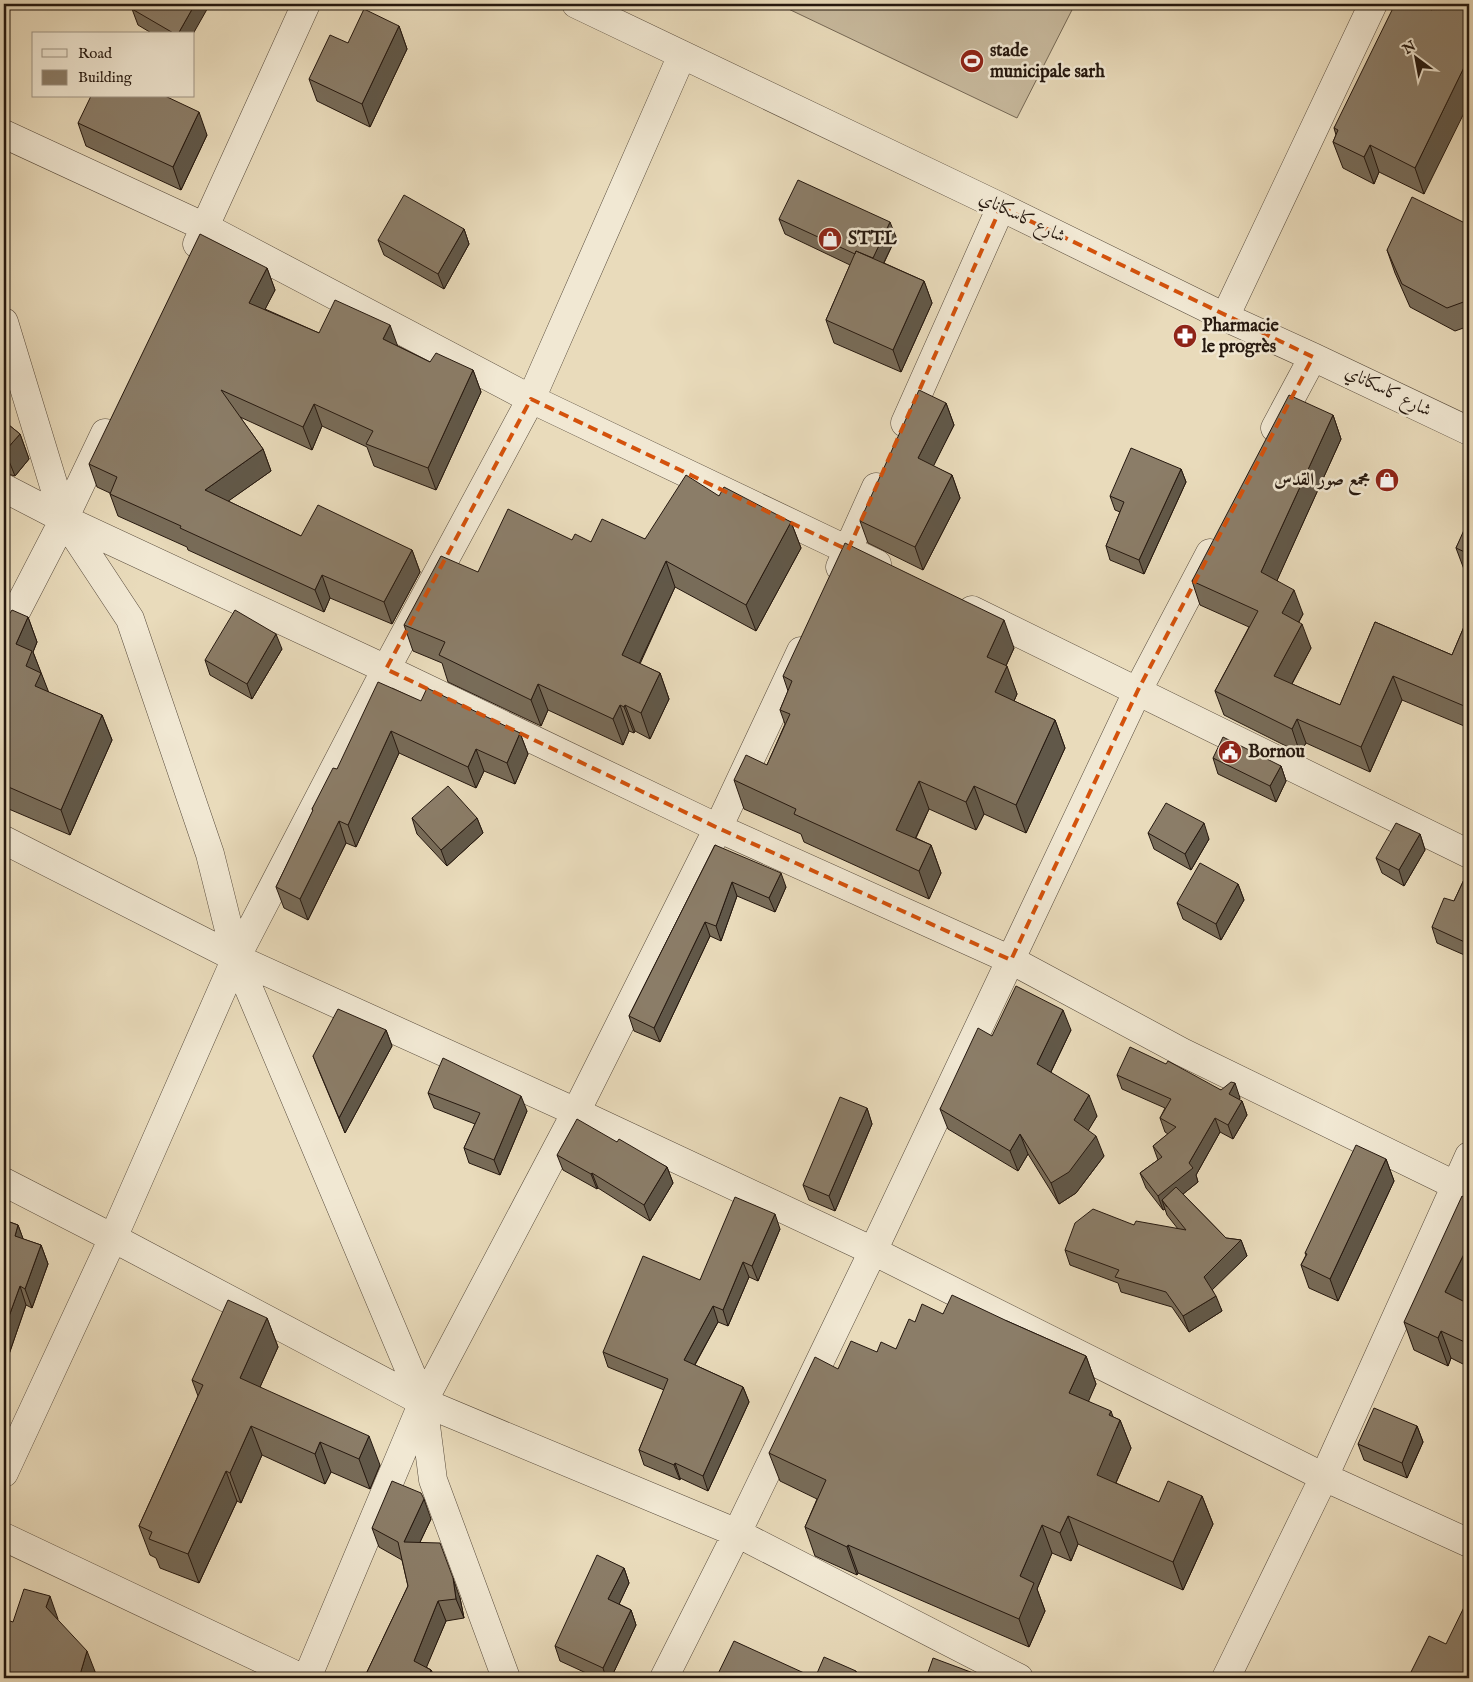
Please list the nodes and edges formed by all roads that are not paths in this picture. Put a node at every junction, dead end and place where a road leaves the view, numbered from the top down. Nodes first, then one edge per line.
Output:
1 (306, 4) edge
2 (576, 4) edge
3 (1373, 4) edge
4 (682, 55) junction
5 (4, 134) edge
6 (1001, 207) junction
7 (206, 227) junction
8 (188, 262) edge
9 (1224, 317) junction
10 (4, 322) edge
11 (1313, 356) junction
12 (531, 399) junction
13 (115, 413) edge
14 (1469, 431) edge
15 (896, 442) edge
16 (1262, 453) edge
17 (884, 469) edge
18 (4, 488) edge
19 (64, 519) junction
20 (1221, 532) edge
21 (848, 550) junction
22 (901, 576) edge
23 (831, 586) edge
24 (954, 601) edge
25 (810, 631) edge
26 (4, 635) edge
27 (386, 669) junction
28 (1138, 690) junction
29 (718, 828) junction
30 (4, 840) edge
31 (1469, 854) edge
32 (236, 958) junction
33 (1010, 960) junction
34 (576, 1112) junction
35 (1469, 1156) edge
36 (4, 1182) edge
37 (1462, 1189) edge
38 (112, 1238) junction
39 (873, 1251) junction
40 (423, 1402) junction
41 (4, 1473) edge
42 (1324, 1477) junction
43 (737, 1533) junction
44 (4, 1537) edge
45 (1469, 1543) edge
46 (302, 1678) edge
47 (307, 1678) edge
48 (506, 1678) edge
49 (664, 1678) edge
50 (1019, 1678) edge
51 (1226, 1678) edge

1 - 7 street
2 - 4 street, شارع كاسكاناي
3 - 9 street
4 - 6 street, شارع كاسكاناي
4 - 12 street
5 - 7 street
6 - 9 street, شارع كاسكاناي
6 - 15 street
7 - 8 street
7 - 12 street
9 - 11 street, شارع كاسكاناي
10 - 19 street
11 - 14 street, شارع كاسكاناي
11 - 16 street
12 - 21 street
12 - 27 street
13 - 19 street
17 - 21 street
18 - 19 street
19 - 26 street
19 - 27 street
19 - 32 street
20 - 28 street
21 - 22 street
21 - 23 street
24 - 28 street
25 - 29 street
27 - 29 street
27 - 32 street
28 - 31 street
28 - 33 street
29 - 33 street
29 - 34 street
30 - 32 street
32 - 34 street
32 - 38 street
32 - 40 street
33 - 37 street
33 - 39 street
34 - 39 street
34 - 40 street
35 - 37 street
36 - 38 street
37 - 42 street
38 - 40 street
38 - 41 street
39 - 42 street
39 - 43 street
40 - 43 street
40 - 47 street
40 - 48 street
42 - 45 street
42 - 51 street
43 - 49 street
43 - 50 street
44 - 46 street

